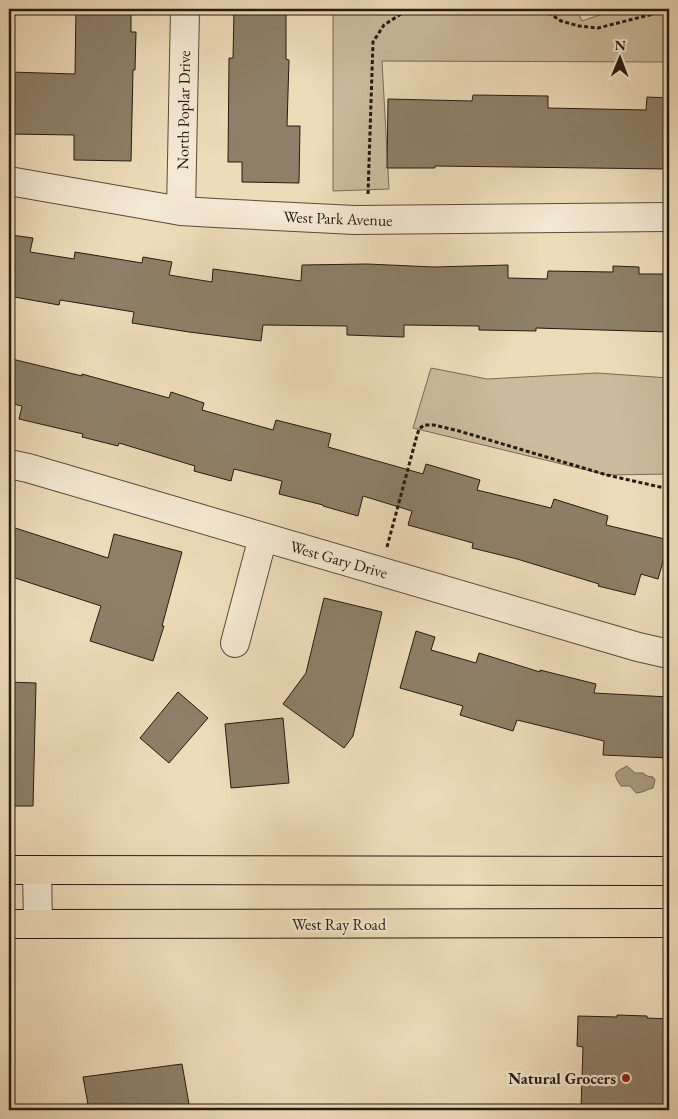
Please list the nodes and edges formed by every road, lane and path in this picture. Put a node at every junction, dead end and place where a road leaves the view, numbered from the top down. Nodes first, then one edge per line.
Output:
1 (185, 9) edge
2 (413, 9) edge
3 (543, 9) edge
4 (669, 10) edge
5 (9, 181) edge
6 (181, 211) junction
7 (669, 217) edge
8 (371, 220) junction
9 (9, 464) edge
10 (669, 489) edge
11 (263, 537) junction
12 (379, 571) junction
13 (235, 643) dead end
14 (669, 654) edge
15 (9, 870) edge
16 (36, 870) junction
17 (669, 870) edge
18 (669, 923) edge
19 (9, 924) edge
20 (38, 924) junction

1 - 6 street, North Poplar Drive
2 - 8 path
3 - 4 path
5 - 6 street, West Park Avenue
6 - 8 street, West Park Avenue
7 - 8 street, West Park Avenue
9 - 11 street, West Gary Drive
10 - 12 path
11 - 12 street, West Gary Drive
11 - 13 street
12 - 14 street, West Gary Drive
15 - 16 main road
16 - 17 main road
16 - 20 street
18 - 20 main road, West Ray Road
19 - 20 main road, West Ray Road

